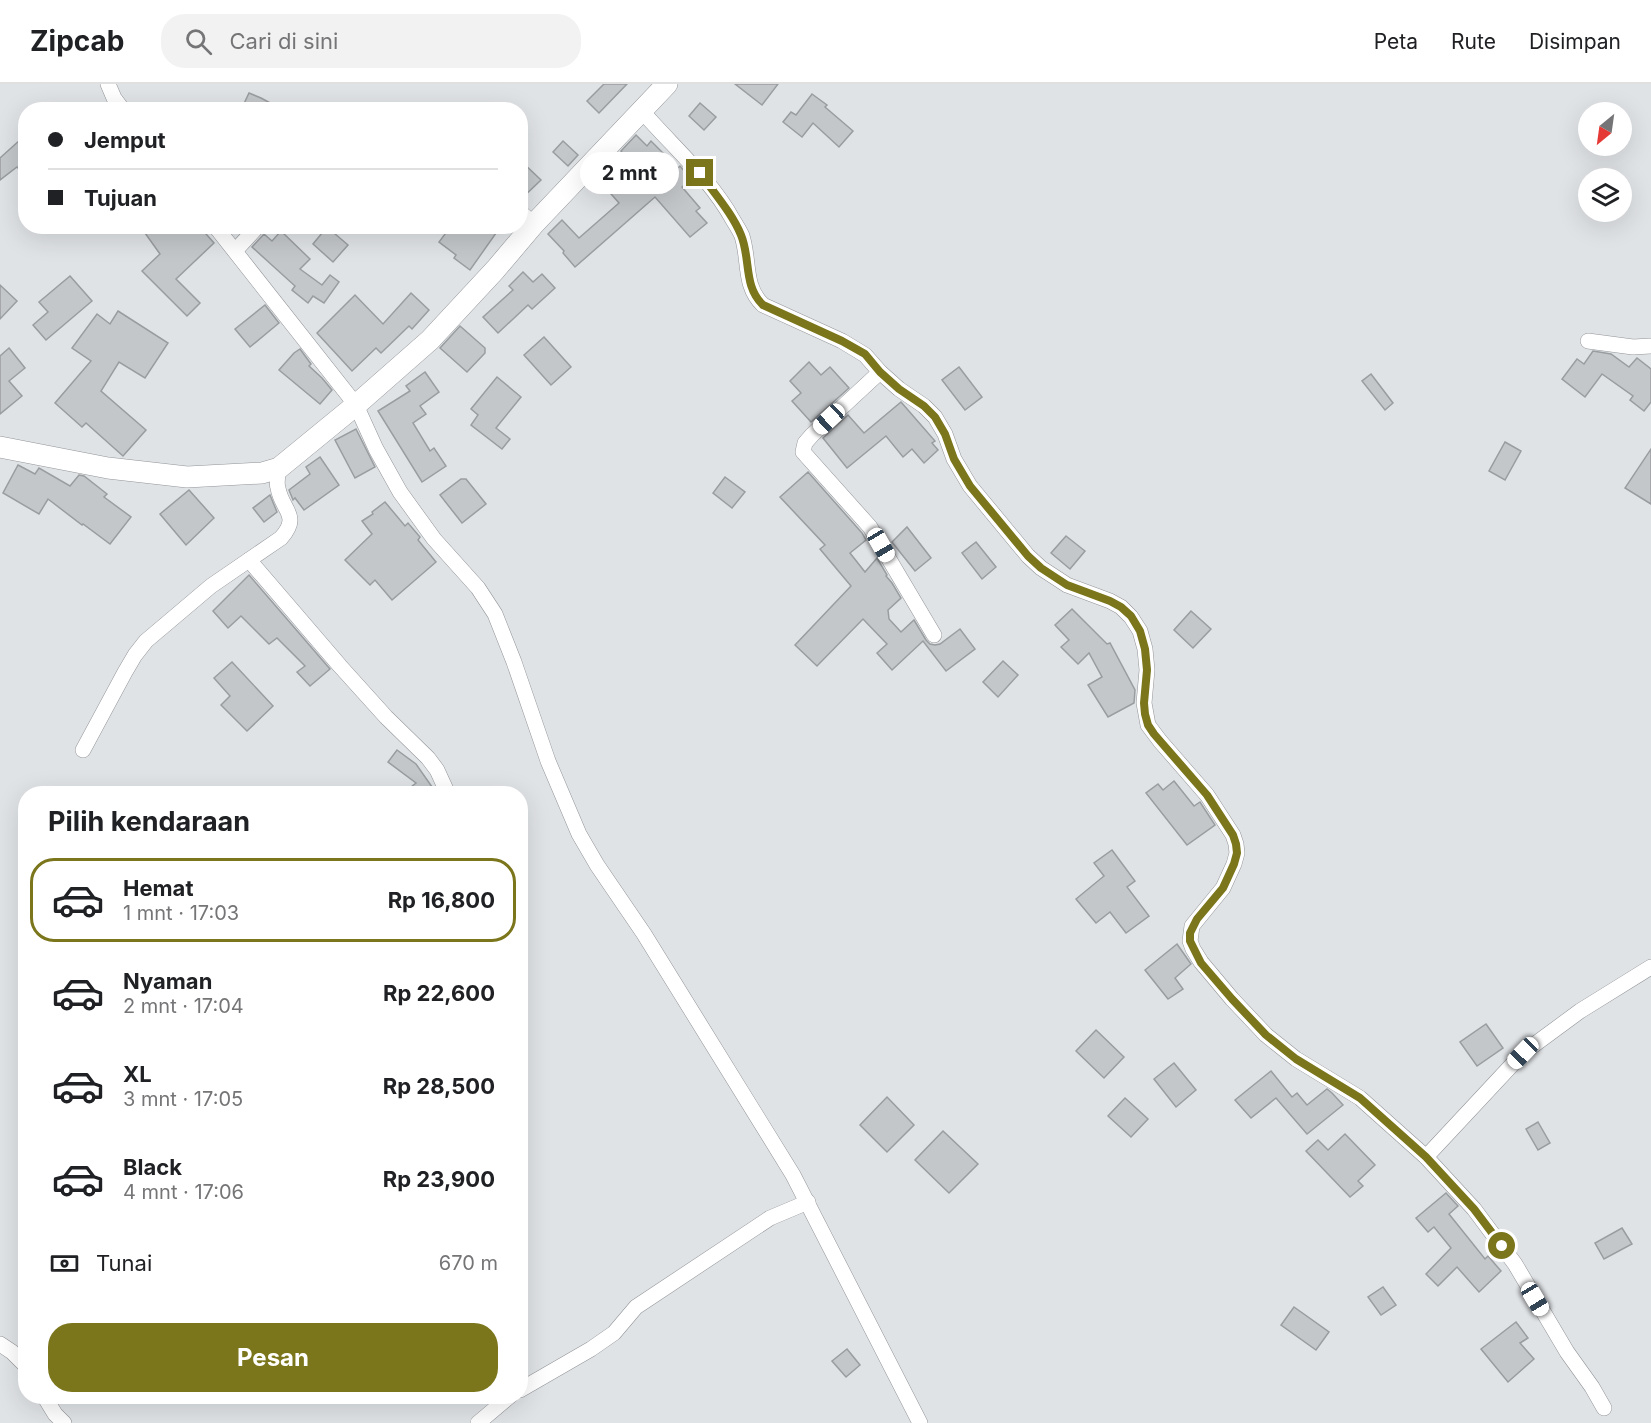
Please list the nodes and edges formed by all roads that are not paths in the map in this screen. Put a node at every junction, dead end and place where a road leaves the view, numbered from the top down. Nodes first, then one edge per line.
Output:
1 (108, 84) edge
2 (667, 84) edge
3 (117, 102) edge
4 (641, 110) junction
5 (528, 217) edge
6 (221, 234) edge
7 (251, 234) edge
8 (517, 234) edge
9 (235, 251) junction
10 (1588, 341) dead end
11 (1651, 346) edge
12 (880, 372) junction
13 (356, 405) junction
14 (0, 447) edge
15 (279, 468) junction
16 (249, 560) junction
17 (934, 635) dead end
18 (84, 750) dead end
19 (445, 786) edge
20 (1651, 967) edge
21 (1426, 1157) junction
22 (808, 1202) junction
23 (0, 1344) edge
24 (18, 1358) edge
25 (528, 1385) edge
26 (49, 1404) edge
27 (501, 1404) edge
28 (1604, 1408) dead end
29 (64, 1423) edge
30 (478, 1423) edge
31 (920, 1423) edge

1 - 3 street
2 - 4 street
4 - 5 street
4 - 12 street
6 - 9 street
7 - 9 street
8 - 13 street
9 - 13 street
10 - 11 street
12 - 17 street
12 - 21 street
13 - 15 street
13 - 22 street
14 - 15 street
15 - 16 street
16 - 18 street
16 - 19 street
20 - 21 street
21 - 28 street
22 - 25 street
22 - 31 street
23 - 24 street
26 - 29 street
27 - 30 street

